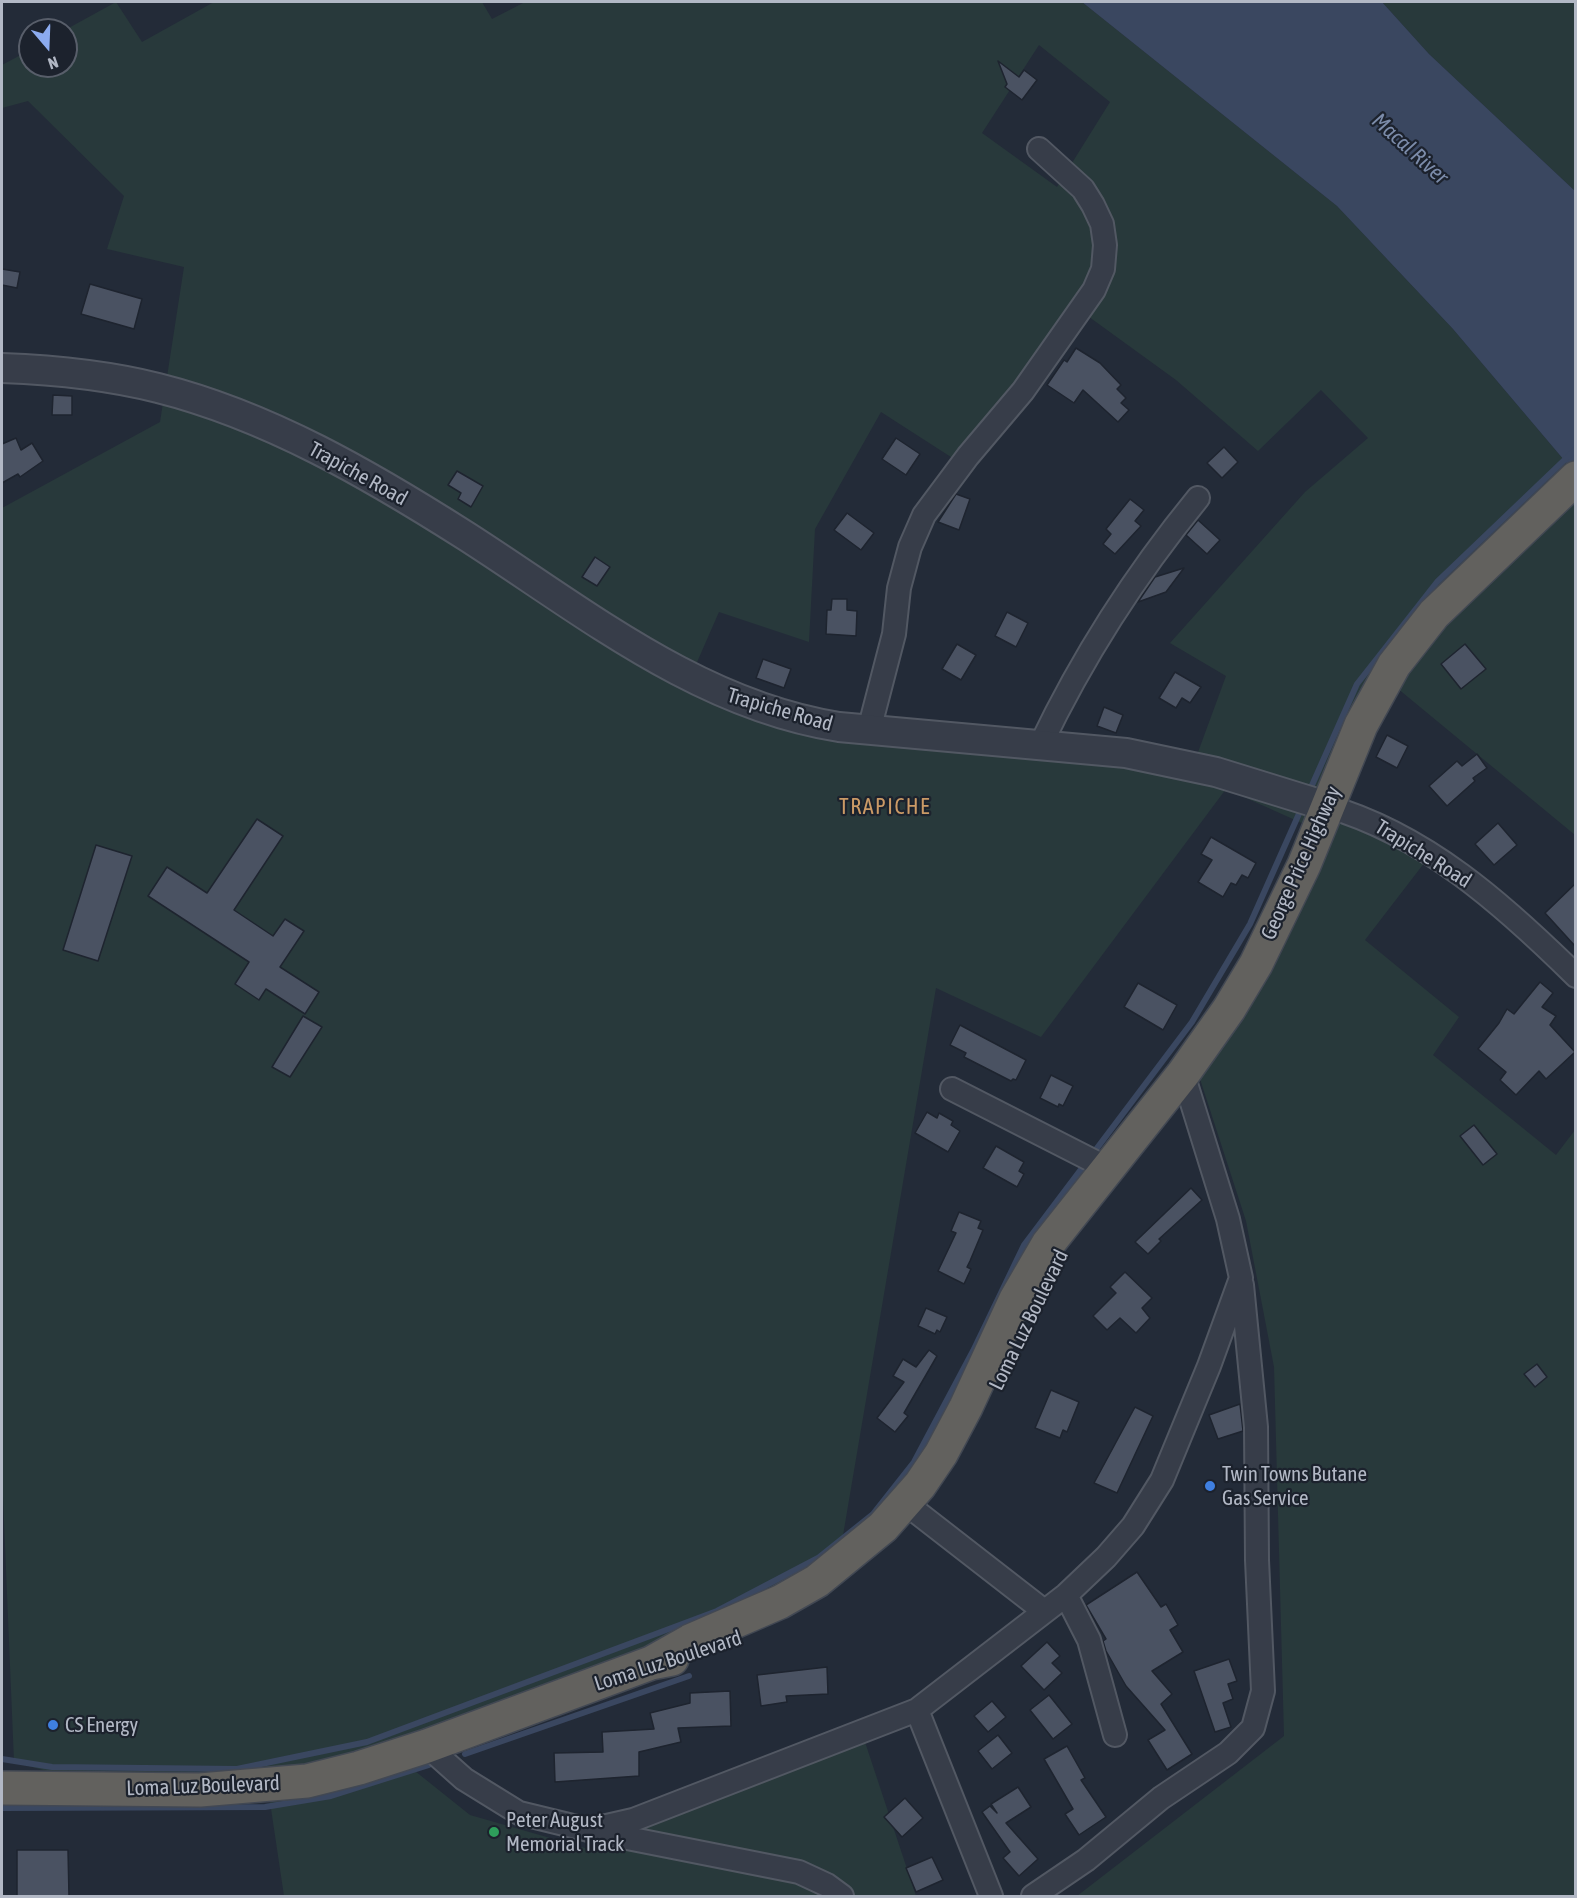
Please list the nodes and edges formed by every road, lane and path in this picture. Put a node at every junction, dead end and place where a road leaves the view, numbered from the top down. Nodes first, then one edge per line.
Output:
1 (1039, 149) dead end
2 (2, 368) edge
3 (1575, 478) edge
4 (1198, 498) dead end
5 (869, 730) junction
6 (1040, 746) junction
7 (1326, 806) junction
8 (1575, 976) edge
9 (1183, 1074) junction
10 (952, 1089) dead end
11 (1107, 1171) junction
12 (1241, 1278) junction
13 (914, 1510) junction
14 (1066, 1595) junction
15 (1044, 1611) junction
16 (917, 1710) junction
17 (1115, 1735) dead end
18 (427, 1746) junction
19 (2, 1788) edge
20 (590, 1830) junction
21 (842, 1896) edge
22 (991, 1896) edge
23 (1033, 1896) edge

1 - 5 street
2 - 5 street, Trapiche Road
3 - 7 highway, George Price Highway
4 - 6 street
5 - 6 street, Trapiche Road
6 - 7 street, Trapiche Road
7 - 8 street, Trapiche Road
7 - 9 highway, George Price Highway
9 - 11 highway, George Price Highway
9 - 12 street
10 - 11 street
11 - 13 highway, Loma Luz Boulevard
12 - 14 street
12 - 23 street
13 - 15 street
13 - 18 highway, Loma Luz Boulevard
14 - 15 street
14 - 17 street
15 - 16 street
16 - 20 street
16 - 22 street
18 - 19 highway, Loma Luz Boulevard
18 - 20 street
20 - 21 street

